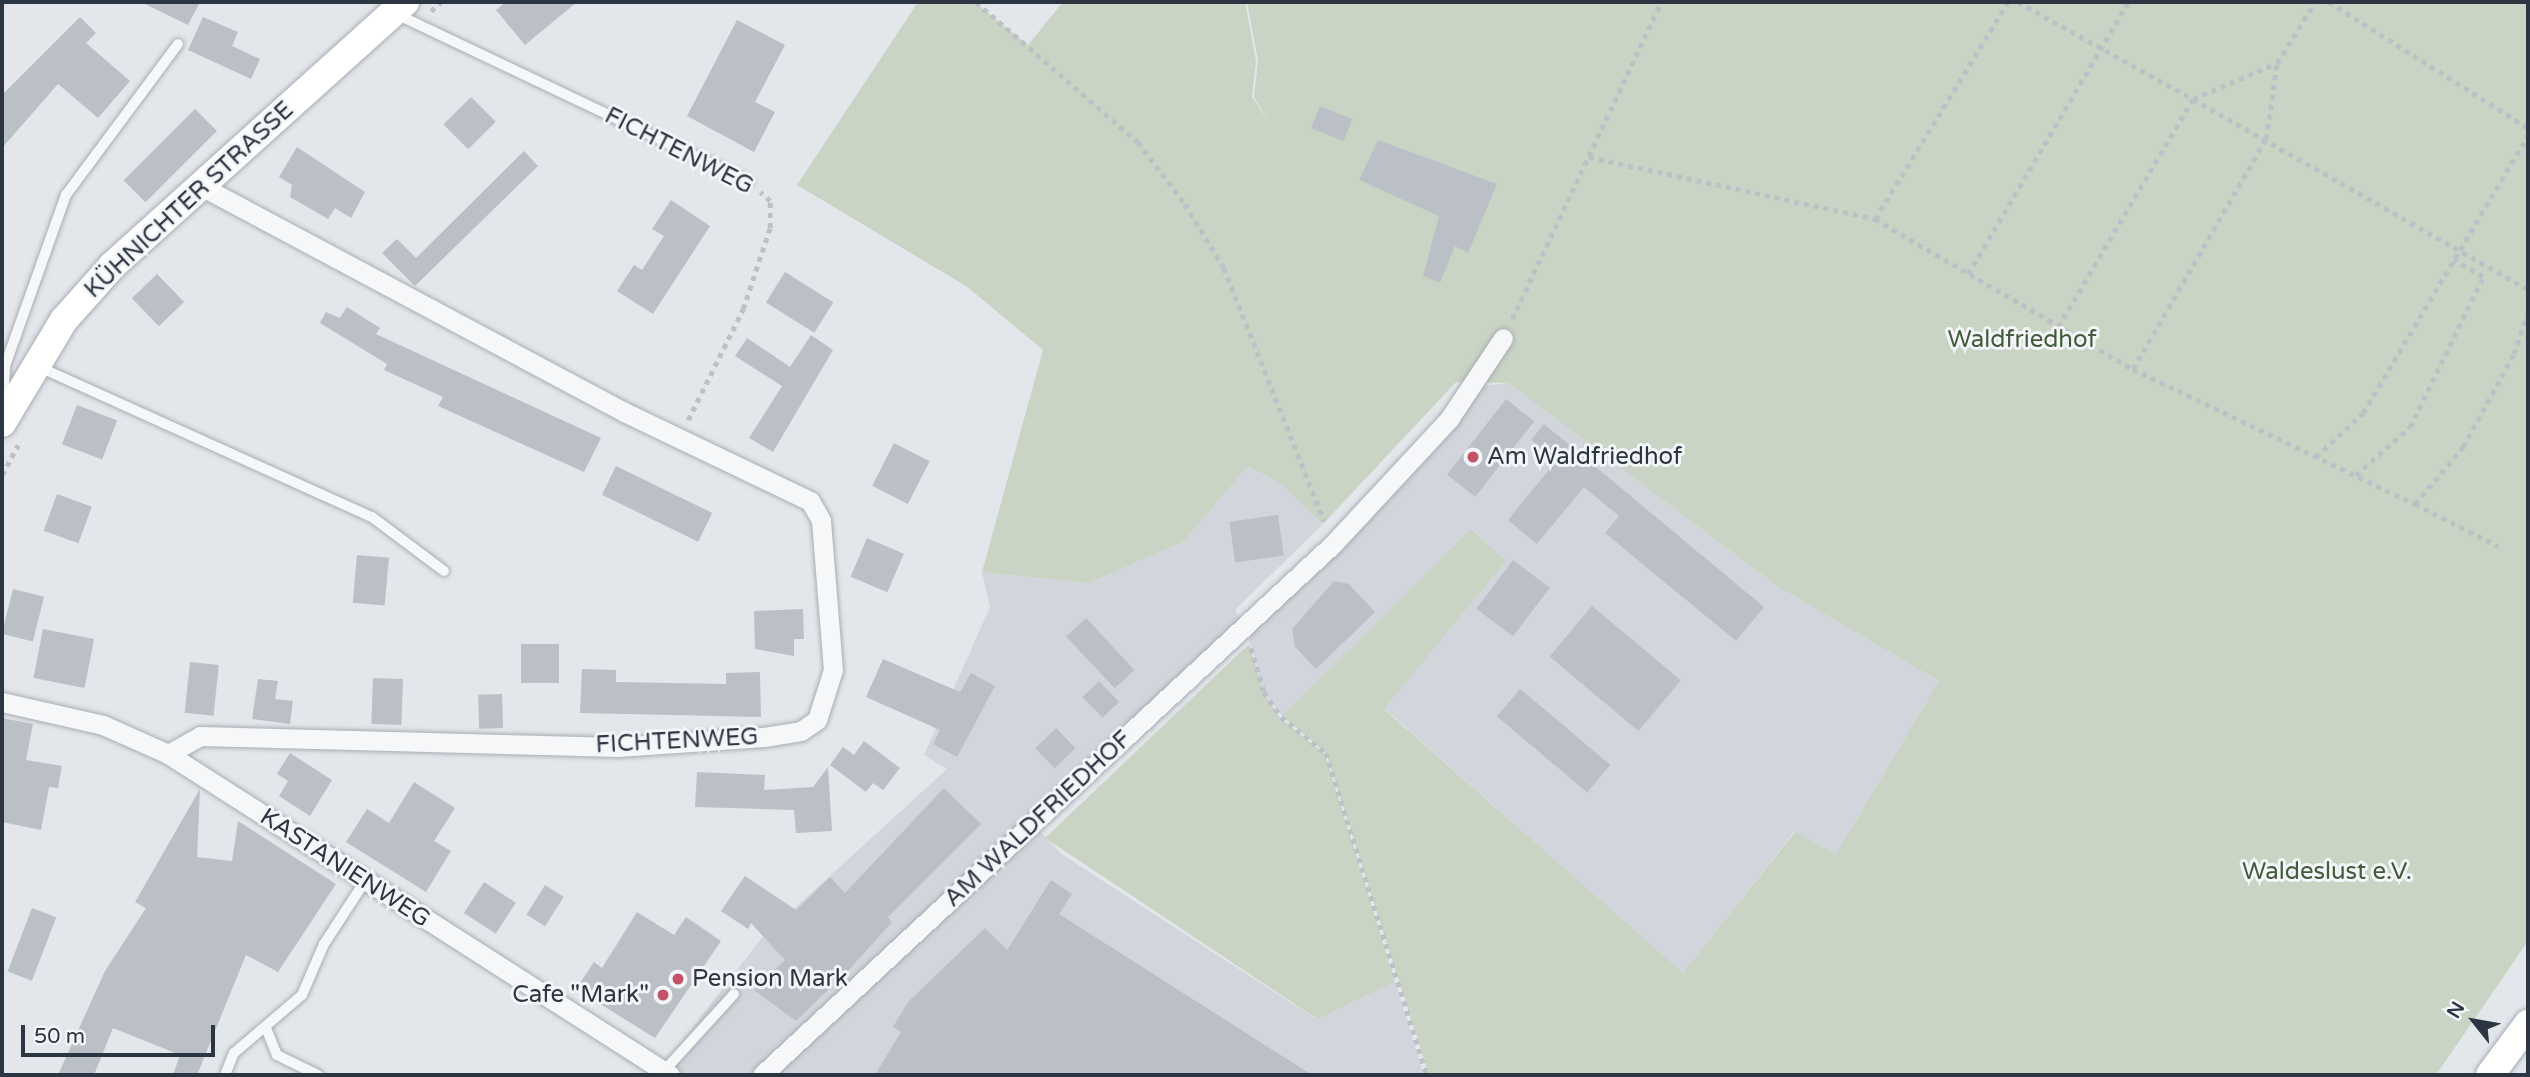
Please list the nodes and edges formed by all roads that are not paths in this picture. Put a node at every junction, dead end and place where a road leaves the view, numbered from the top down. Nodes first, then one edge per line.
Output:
1 (405, 12) edge
2 (178, 44) dead end
3 (748, 181) road end
4 (201, 186) junction
5 (1503, 338) road end
6 (34, 364) junction
7 (10, 425) edge
8 (444, 571) dead end
9 (2, 702) edge
10 (167, 754) junction
11 (365, 881) junction
12 (734, 994) dead end
13 (2528, 1024) edge
14 (266, 1028) junction
15 (667, 1073) edge
16 (225, 1075) edge
17 (318, 1075) edge
18 (762, 1075) edge
19 (2490, 1075) edge

1 - 3 lane, FICHTENWEG
1 - 4 street, KÜHNICHTER STRASSE
2 - 7 lane
4 - 6 street, KÜHNICHTER STRASSE
4 - 10 street, FICHTENWEG
5 - 18 street, AM WALDFRIEDHOF
6 - 7 street, KÜHNICHTER STRASSE
6 - 8 lane
9 - 10 street, KASTANIENWEG
10 - 11 street, KASTANIENWEG
11 - 14 lane
11 - 15 street, KASTANIENWEG
12 - 15 lane
13 - 19 street
14 - 16 lane
14 - 17 lane

